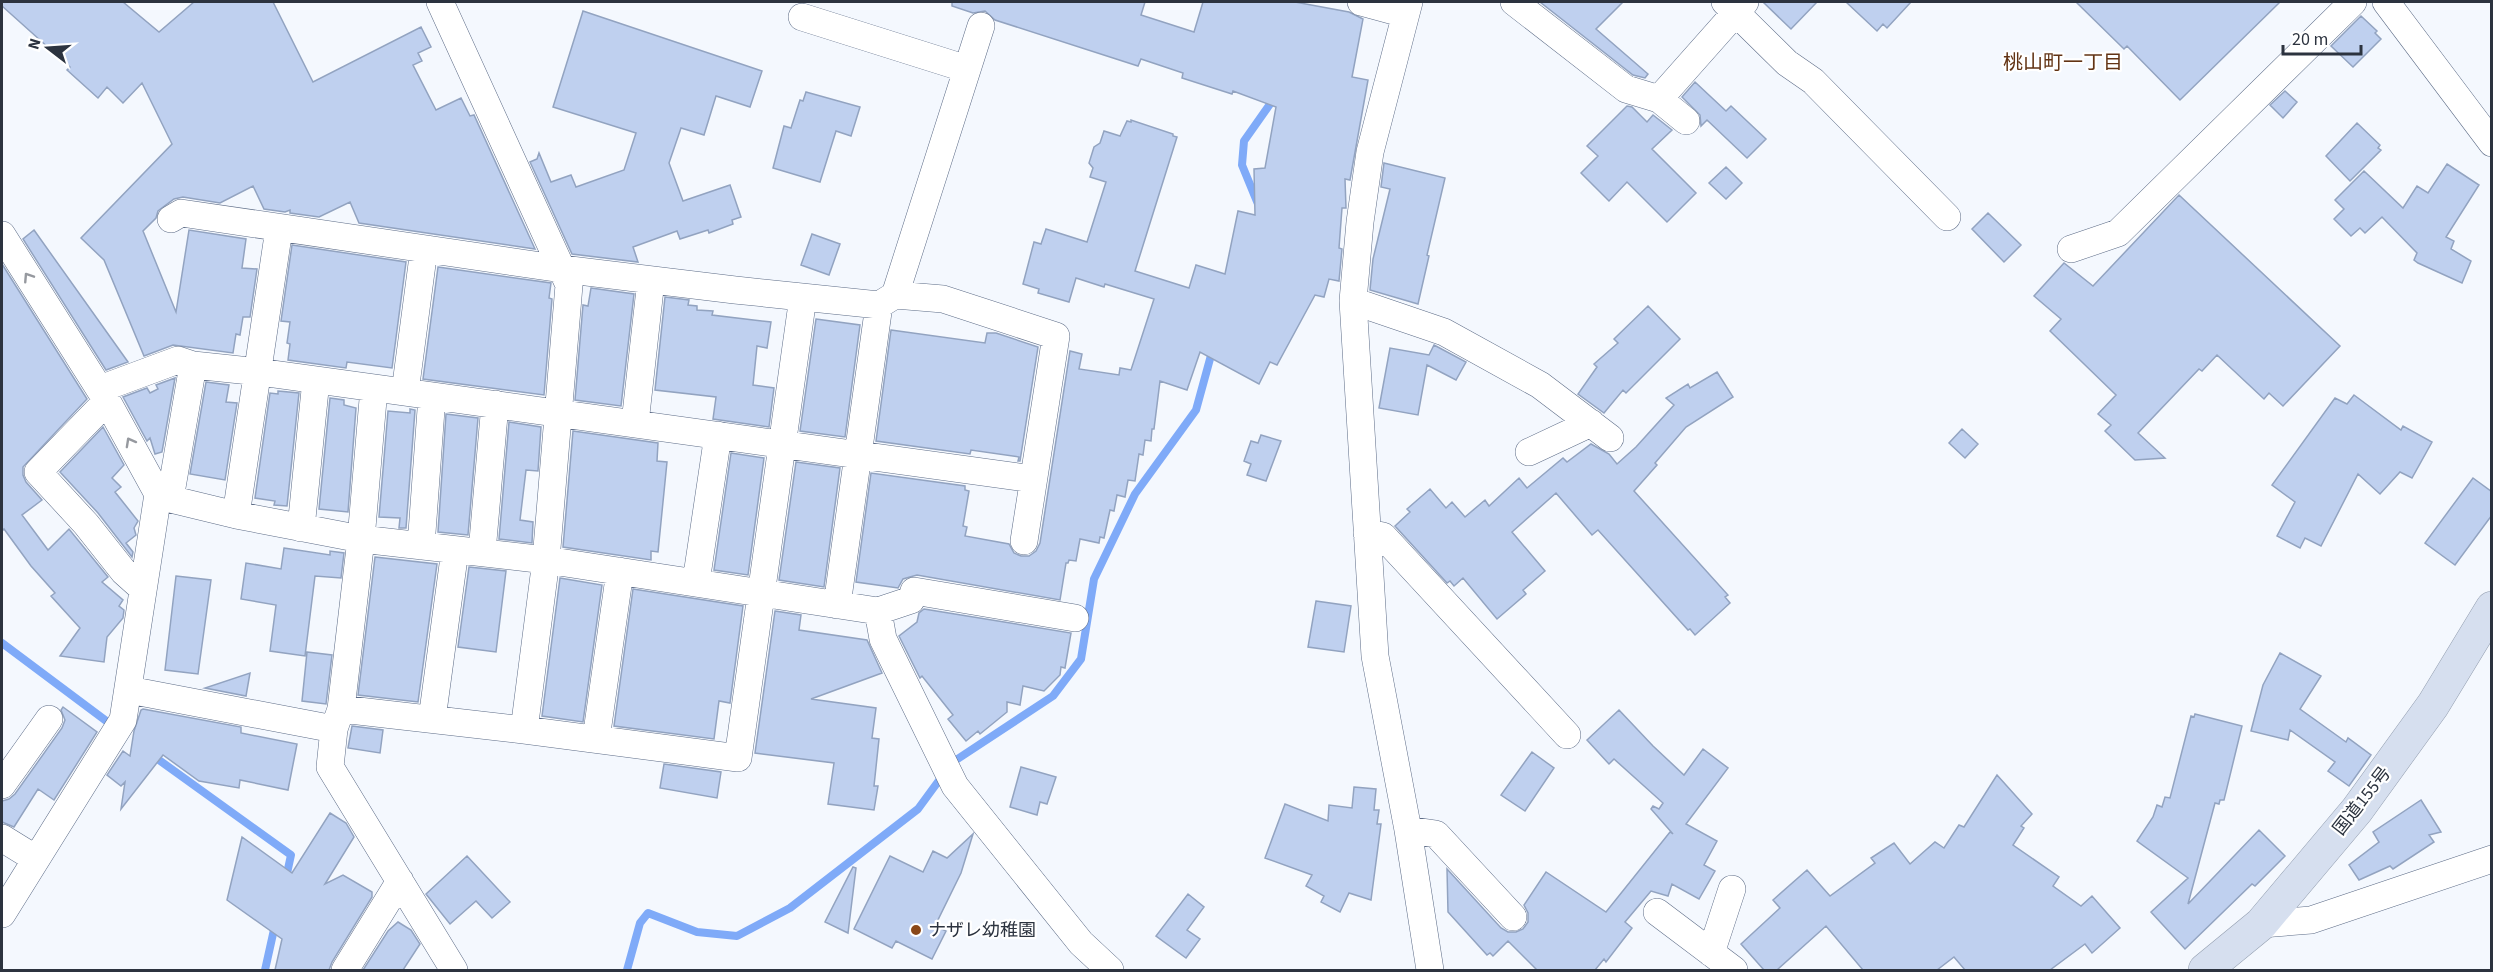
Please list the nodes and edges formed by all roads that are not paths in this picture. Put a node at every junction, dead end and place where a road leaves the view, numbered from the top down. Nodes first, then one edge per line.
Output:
1 (440, 2) edge
2 (1361, 2) edge
3 (1514, 2) edge
4 (2353, 2) edge
5 (2386, 2) edge
6 (1735, 5) edge
7 (1407, 8) edge
8 (802, 17) dead end
9 (981, 26) dead end
10 (967, 69) junction
11 (1659, 99) junction
12 (1686, 121) dead end
13 (2492, 143) edge
14 (1947, 217) dead end
15 (171, 219) dead end
16 (279, 229) junction
17 (2, 235) edge
18 (424, 249) junction
19 (2071, 249) dead end
20 (562, 268) junction
21 (651, 280) junction
22 (803, 297) junction
23 (887, 300) junction
24 (1353, 301) junction
25 (194, 365) junction
26 (259, 372) junction
27 (316, 380) junction
28 (374, 388) junction
29 (405, 392) junction
30 (104, 395) junction
31 (432, 396) junction
32 (495, 404) junction
33 (559, 413) junction
34 (635, 423) junction
35 (718, 435) junction
36 (782, 444) junction
37 (1529, 452) dead end
38 (858, 454) junction
39 (1033, 479) junction
40 (164, 496) junction
41 (236, 515) junction
42 (301, 528) junction
43 (1367, 533) junction
44 (361, 539) junction
45 (1024, 541) dead end
46 (421, 546) junction
47 (469, 551) junction
48 (546, 560) junction
49 (621, 571) junction
50 (696, 582) junction
51 (143, 588) junction
52 (762, 592) junction
53 (837, 605) junction
54 (2492, 608) edge
55 (878, 611) junction
56 (1075, 618) dead end
57 (129, 690) junction
58 (49, 719) dead end
59 (337, 719) junction
60 (432, 719) junction
61 (524, 730) junction
62 (1567, 735) dead end
63 (596, 739) junction
64 (2, 785) edge
65 (1408, 830) junction
66 (2, 838) edge
67 (36, 859) junction
68 (2492, 859) edge
69 (400, 881) junction
70 (1732, 889) dead end
71 (1657, 912) dead end
72 (2, 914) edge
73 (1513, 917) dead end
74 (2261, 924) junction
75 (1711, 953) junction
76 (345, 970) edge
77 (454, 970) edge
78 (1110, 970) edge
79 (1430, 970) edge
80 (1734, 970) edge
81 (2205, 970) edge

1 - 20 street
2 - 7 street
3 - 11 street
4 - 19 street
5 - 13 street
6 - 11 street
6 - 14 street
7 - 24 street
8 - 10 street
9 - 10 street
10 - 23 street
11 - 12 street
15 - 16 street
16 - 18 street
16 - 26 street
30 -> 17 street
18 - 20 street
18 - 29 street
20 - 21 street
20 - 33 street
21 - 22 street
21 - 34 street
22 - 23 street
22 - 36 street
23 - 38 street
23 - 39 street
24 - 37 street
24 - 43 street
25 - 26 street
25 - 30 street
25 - 40 street
26 - 27 street
26 - 41 street
27 - 28 street
27 - 42 street
28 - 29 street
28 - 44 street
29 - 31 street
40 -> 30 street
30 - 51 street
31 - 32 street
31 - 46 street
32 - 33 street
32 - 47 street
33 - 34 street
33 - 48 street
34 - 35 street
35 - 36 street
35 - 50 street
36 - 38 street
36 - 52 street
38 - 39 street
38 - 53 street
39 - 45 street
40 - 41 street
40 - 51 street
41 - 42 street
42 - 44 street
43 - 62 street
43 - 65 street
44 - 46 street
44 - 59 street
46 - 47 street
47 - 48 street
47 - 60 street
48 - 49 street
48 - 61 street
49 - 50 street
49 - 63 street
50 - 52 street
51 - 57 street
52 - 53 street
52 - 63 street
53 - 55 street
54 - 74 highway, 国道155号
55 - 56 street
55 - 78 street
57 - 59 street
57 - 67 street
58 - 64 street
59 - 60 street
59 - 69 street
60 - 61 street
61 - 63 street
65 - 73 street
65 - 79 street
66 - 67 street
67 - 72 street
68 - 74 street
69 - 76 street
69 - 77 street
70 - 75 street
71 - 75 street
74 - 81 highway, 国道155号
75 - 80 street

